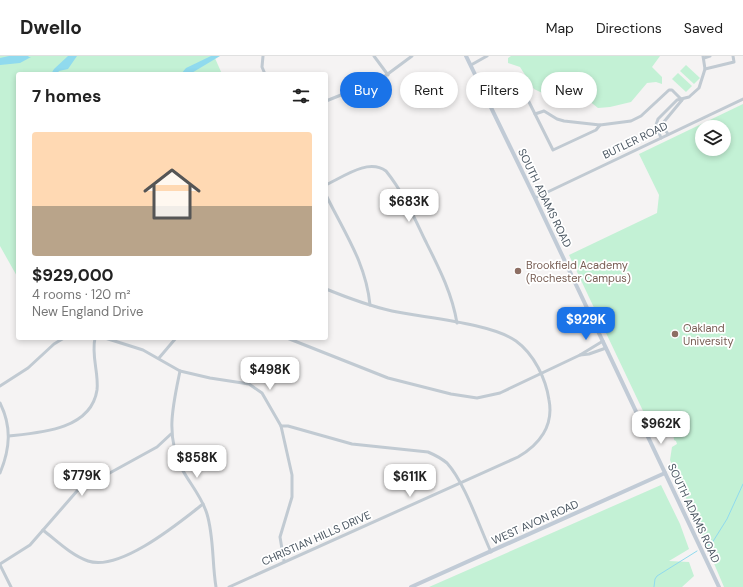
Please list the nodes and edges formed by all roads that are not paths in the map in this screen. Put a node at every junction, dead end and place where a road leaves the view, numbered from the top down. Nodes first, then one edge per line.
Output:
1 (263, 56) edge
2 (374, 56) edge
3 (412, 56) edge
4 (466, 56) edge
5 (487, 56) edge
6 (710, 56) edge
7 (733, 56) edge
8 (704, 57) edge
9 (471, 65) junction
10 (705, 69) junction
11 (264, 72) edge
12 (386, 72) edge
13 (392, 72) edge
14 (340, 96) edge
15 (743, 99) edge
16 (328, 100) edge
17 (682, 100) junction
18 (532, 108) edge
19 (535, 114) junction
20 (600, 125) junction
21 (668, 134) junction
22 (661, 138) junction
23 (328, 184) edge
24 (535, 198) junction
25 (328, 200) edge
26 (328, 290) edge
27 (370, 305) junction
28 (457, 323) junction
29 (61, 340) edge
30 (95, 340) edge
31 (112, 340) edge
32 (174, 340) edge
33 (292, 340) edge
34 (603, 340) junction
35 (606, 348) junction
36 (580, 355) junction
37 (159, 358) junction
38 (180, 370) junction
39 (541, 374) junction
40 (0, 386) edge
41 (0, 403) edge
42 (280, 426) junction
43 (171, 434) junction
44 (9, 436) junction
45 (0, 473) edge
46 (666, 473) junction
47 (460, 484) junction
48 (203, 504) junction
49 (43, 530) junction
50 (491, 552) junction
51 (284, 561) junction
52 (0, 565) edge
53 (11, 587) edge
54 (216, 587) edge
55 (229, 587) edge
56 (411, 587) edge
57 (719, 587) edge

1 - 11 street
2 - 12 street
3 - 13 street
4 - 9 main road, SOUTH ADAMS ROAD
5 - 9 street
6 - 8 street
7 - 10 street
8 - 10 street
9 - 24 main road, SOUTH ADAMS ROAD
10 - 17 street
14 - 16 street
15 - 21 street, BUTLER ROAD
17 - 20 street
17 - 21 street
17 - 22 street
18 - 19 street
19 - 20 street
19 - 20 street
21 - 22 street, BUTLER ROAD
22 - 24 street, BUTLER ROAD
23 - 28 street
24 - 34 main road, SOUTH ADAMS ROAD
25 - 27 street
26 - 27 street, CHRISTIAN HILLS DRIVE
27 - 28 street, CHRISTIAN HILLS DRIVE
28 - 39 street, CHRISTIAN HILLS DRIVE
29 - 40 street
30 - 44 street
31 - 37 street
32 - 37 street
33 - 39 street
34 - 35 main road, SOUTH ADAMS ROAD
34 - 36 street
35 - 36 street
35 - 46 main road, SOUTH ADAMS ROAD
36 - 39 street
37 - 38 street
38 - 42 street
38 - 43 street
39 - 47 street, CHRISTIAN HILLS DRIVE
41 - 44 street
42 - 47 street
42 - 51 street
43 - 48 street
43 - 49 street
44 - 45 street
46 - 50 main road, WEST AVON ROAD
46 - 57 main road, SOUTH ADAMS ROAD
47 - 50 street
47 - 51 street, CHRISTIAN HILLS DRIVE
48 - 49 street
48 - 54 street
49 - 52 street
50 - 56 main road, WEST AVON ROAD
51 - 55 street, CHRISTIAN HILLS DRIVE
52 - 53 street

